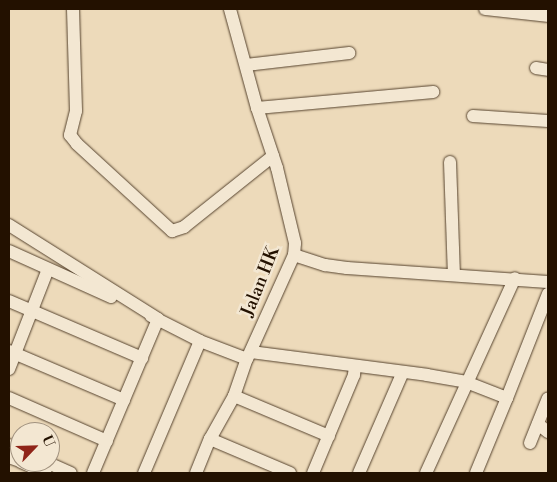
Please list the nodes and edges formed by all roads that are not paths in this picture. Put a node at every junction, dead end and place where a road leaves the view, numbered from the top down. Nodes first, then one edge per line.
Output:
1 (73, 9) edge
2 (230, 9) edge
3 (485, 9) edge
4 (548, 16) edge
5 (349, 53) dead end
6 (246, 65) junction
7 (433, 92) dead end
8 (257, 108) junction
9 (473, 116) dead end
10 (548, 121) edge
11 (273, 156) junction
12 (450, 162) dead end
13 (9, 225) edge
14 (9, 252) edge
15 (294, 254) junction
16 (48, 269) junction
17 (454, 274) junction
18 (514, 278) junction
19 (548, 282) edge
20 (548, 294) edge
21 (9, 301) edge
22 (32, 311) junction
23 (158, 319) junction
24 (200, 341) junction
25 (12, 352) edge
26 (249, 356) junction
27 (142, 358) junction
28 (355, 366) junction
29 (9, 369) edge
30 (403, 372) junction
31 (466, 382) junction
32 (234, 396) junction
33 (9, 398) edge
34 (507, 398) junction
35 (548, 398) edge
36 (124, 400) junction
37 (543, 428) edge
38 (329, 436) junction
39 (210, 439) junction
40 (107, 441) junction
41 (530, 442) dead end
42 (93, 473) edge
43 (144, 473) edge
44 (196, 473) edge
45 (290, 473) edge
46 (313, 473) edge
47 (359, 473) edge
48 (426, 473) edge
49 (476, 473) edge

1 - 11 street
2 - 6 street, Jalan HK
3 - 4 street
5 - 6 street
6 - 8 street, Jalan HK
7 - 8 street
8 - 11 street, Jalan HK
9 - 10 street
11 - 15 street, Jalan HK
12 - 17 street
13 - 23 street
14 - 16 street
15 - 17 street
15 - 26 street, Jalan HK
16 - 22 street
16 - 23 street
17 - 18 street
18 - 19 street
18 - 31 street
20 - 34 street
21 - 22 street
22 - 25 street
22 - 27 street
23 - 24 street
23 - 27 street
24 - 26 street
24 - 43 street
25 - 29 street
25 - 36 street
26 - 28 street
26 - 32 street, Jalan HK
27 - 36 street
28 - 30 street
28 - 38 street
30 - 31 street
30 - 47 street
31 - 34 street
31 - 48 street
32 - 38 street
32 - 39 street, Jalan HK
33 - 40 street
34 - 49 street
35 - 37 street
36 - 40 street
37 - 41 street
38 - 46 street
39 - 44 street, Jalan HK
39 - 45 street
40 - 42 street

